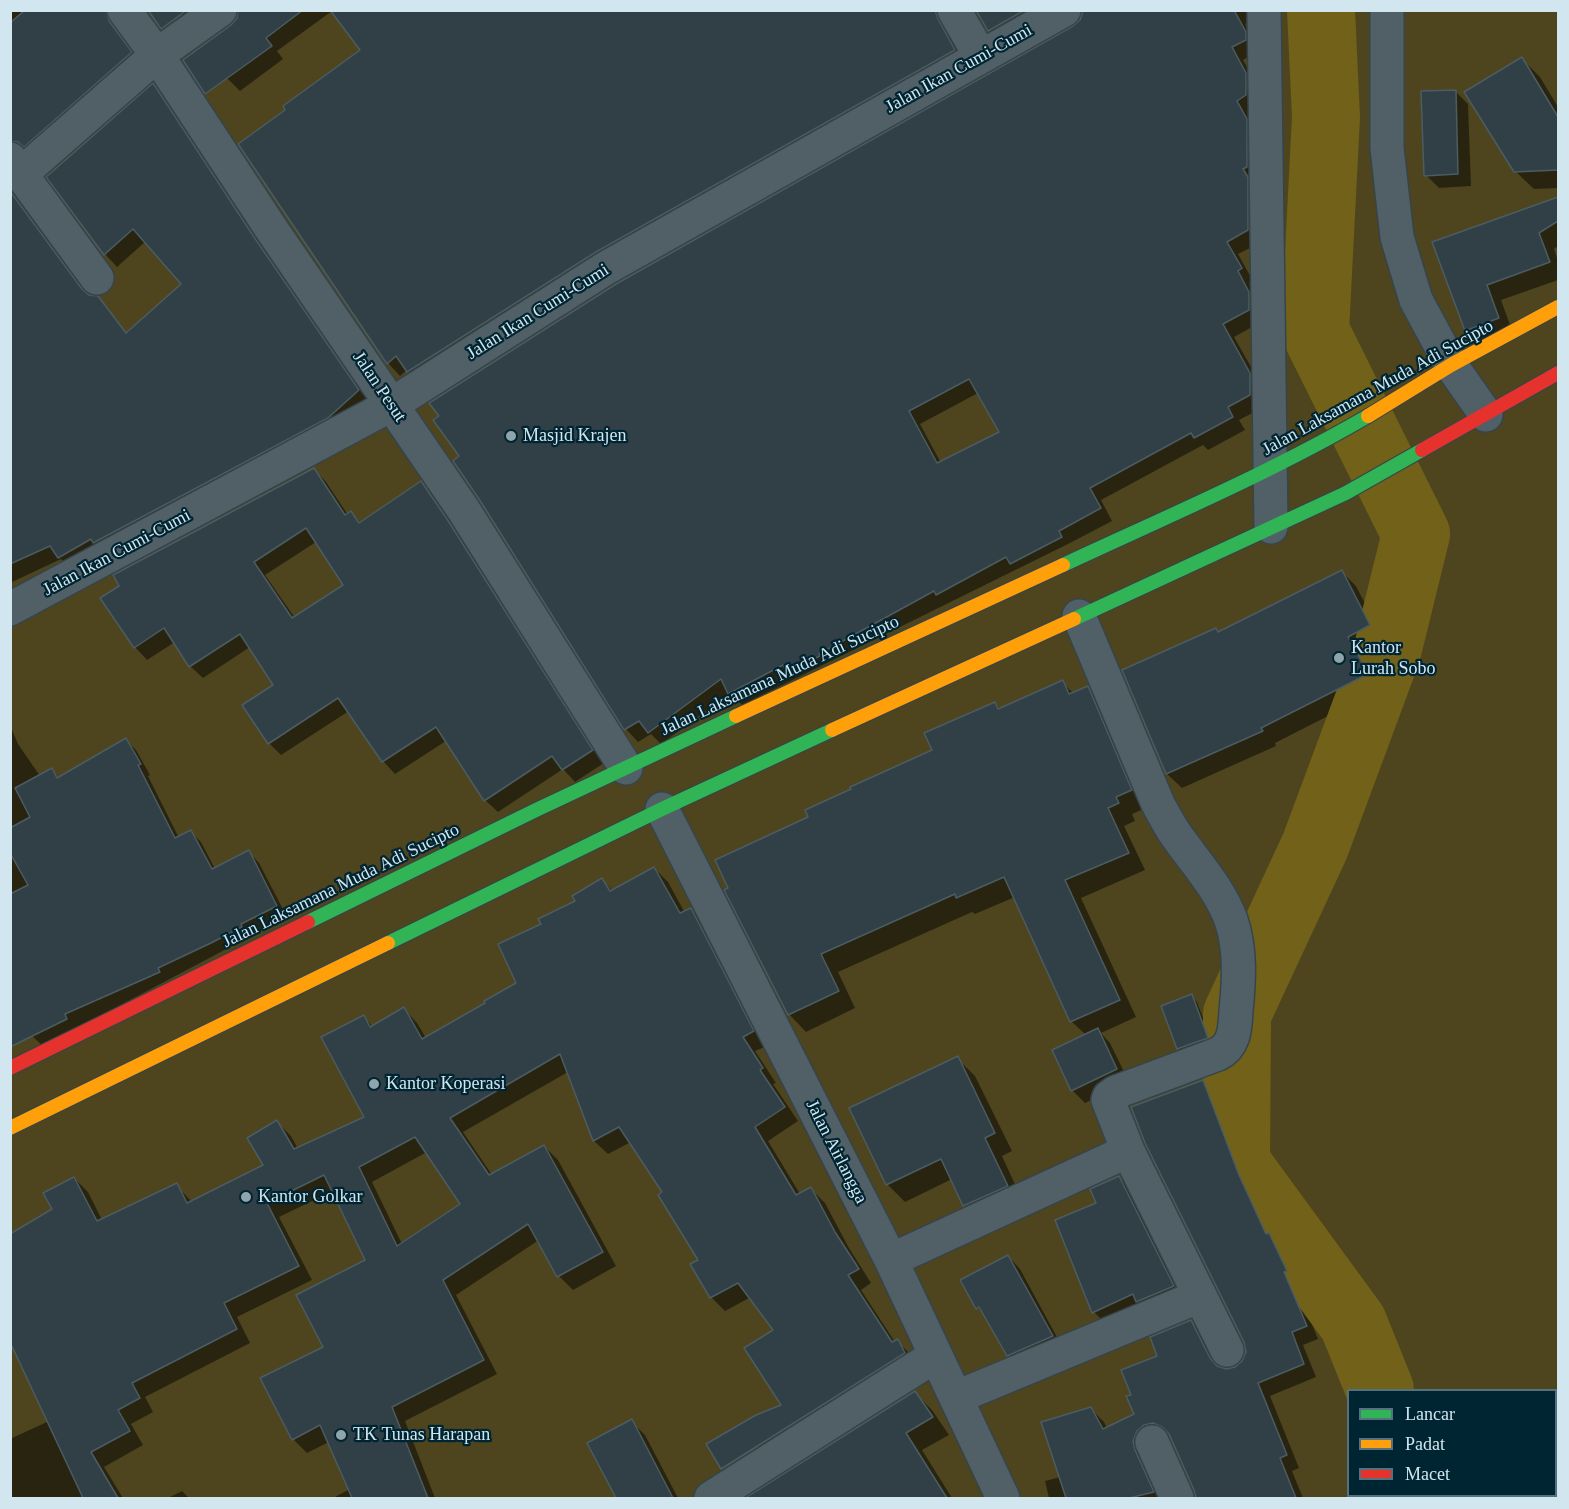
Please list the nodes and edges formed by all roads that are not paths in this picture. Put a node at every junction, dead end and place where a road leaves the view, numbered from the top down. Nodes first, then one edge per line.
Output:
1 (124, 10) edge
2 (220, 10) edge
3 (954, 10) edge
4 (1064, 10) edge
5 (1264, 10) edge
6 (1387, 10) edge
7 (157, 55) junction
8 (981, 57) junction
9 (16, 166) edge
10 (97, 279) dead end
11 (1558, 307) edge
12 (1451, 365) junction
13 (1558, 373) edge
14 (391, 405) junction
15 (1480, 418) junction
16 (1271, 469) junction
17 (1271, 527) junction
18 (10, 609) edge
19 (1079, 616) junction
20 (626, 768) junction
21 (662, 809) junction
22 (10, 1068) edge
23 (10, 1128) edge
24 (1128, 1151) junction
25 (891, 1260) junction
26 (1200, 1296) junction
27 (1227, 1350) dead end
28 (935, 1356) junction
29 (957, 1397) junction
30 (1152, 1442) dead end
31 (711, 1498) edge
32 (1003, 1498) edge
33 (1177, 1498) edge

1 - 7 street, Jalan Pesut
2 - 7 street
3 - 8 street
4 - 8 street, Jalan Ikan Cumi-Cumi
5 - 16 street
6 - 12 street
7 - 9 street
7 - 14 street, Jalan Pesut
8 - 14 street, Jalan Ikan Cumi-Cumi
9 - 10 street
11 - 12 main road, Jalan Laksamana Muda Adi Sucipto
12 - 15 street
12 - 16 main road, Jalan Laksamana Muda Adi Sucipto
13 - 15 main road
14 - 18 street, Jalan Ikan Cumi-Cumi
14 - 20 street, Jalan Pesut
15 - 17 main road
16 - 17 street
16 - 20 main road, Jalan Laksamana Muda Adi Sucipto
17 - 19 main road
19 - 21 main road
19 - 24 street
20 - 22 main road, Jalan Laksamana Muda Adi Sucipto
21 - 23 main road
21 - 25 street, Jalan Airlangga
24 - 25 street
24 - 26 street
25 - 28 street, Jalan Airlangga
26 - 27 street
26 - 29 street
28 - 29 street, Jalan Airlangga
28 - 31 street
29 - 32 street, Jalan Airlangga
30 - 33 street

